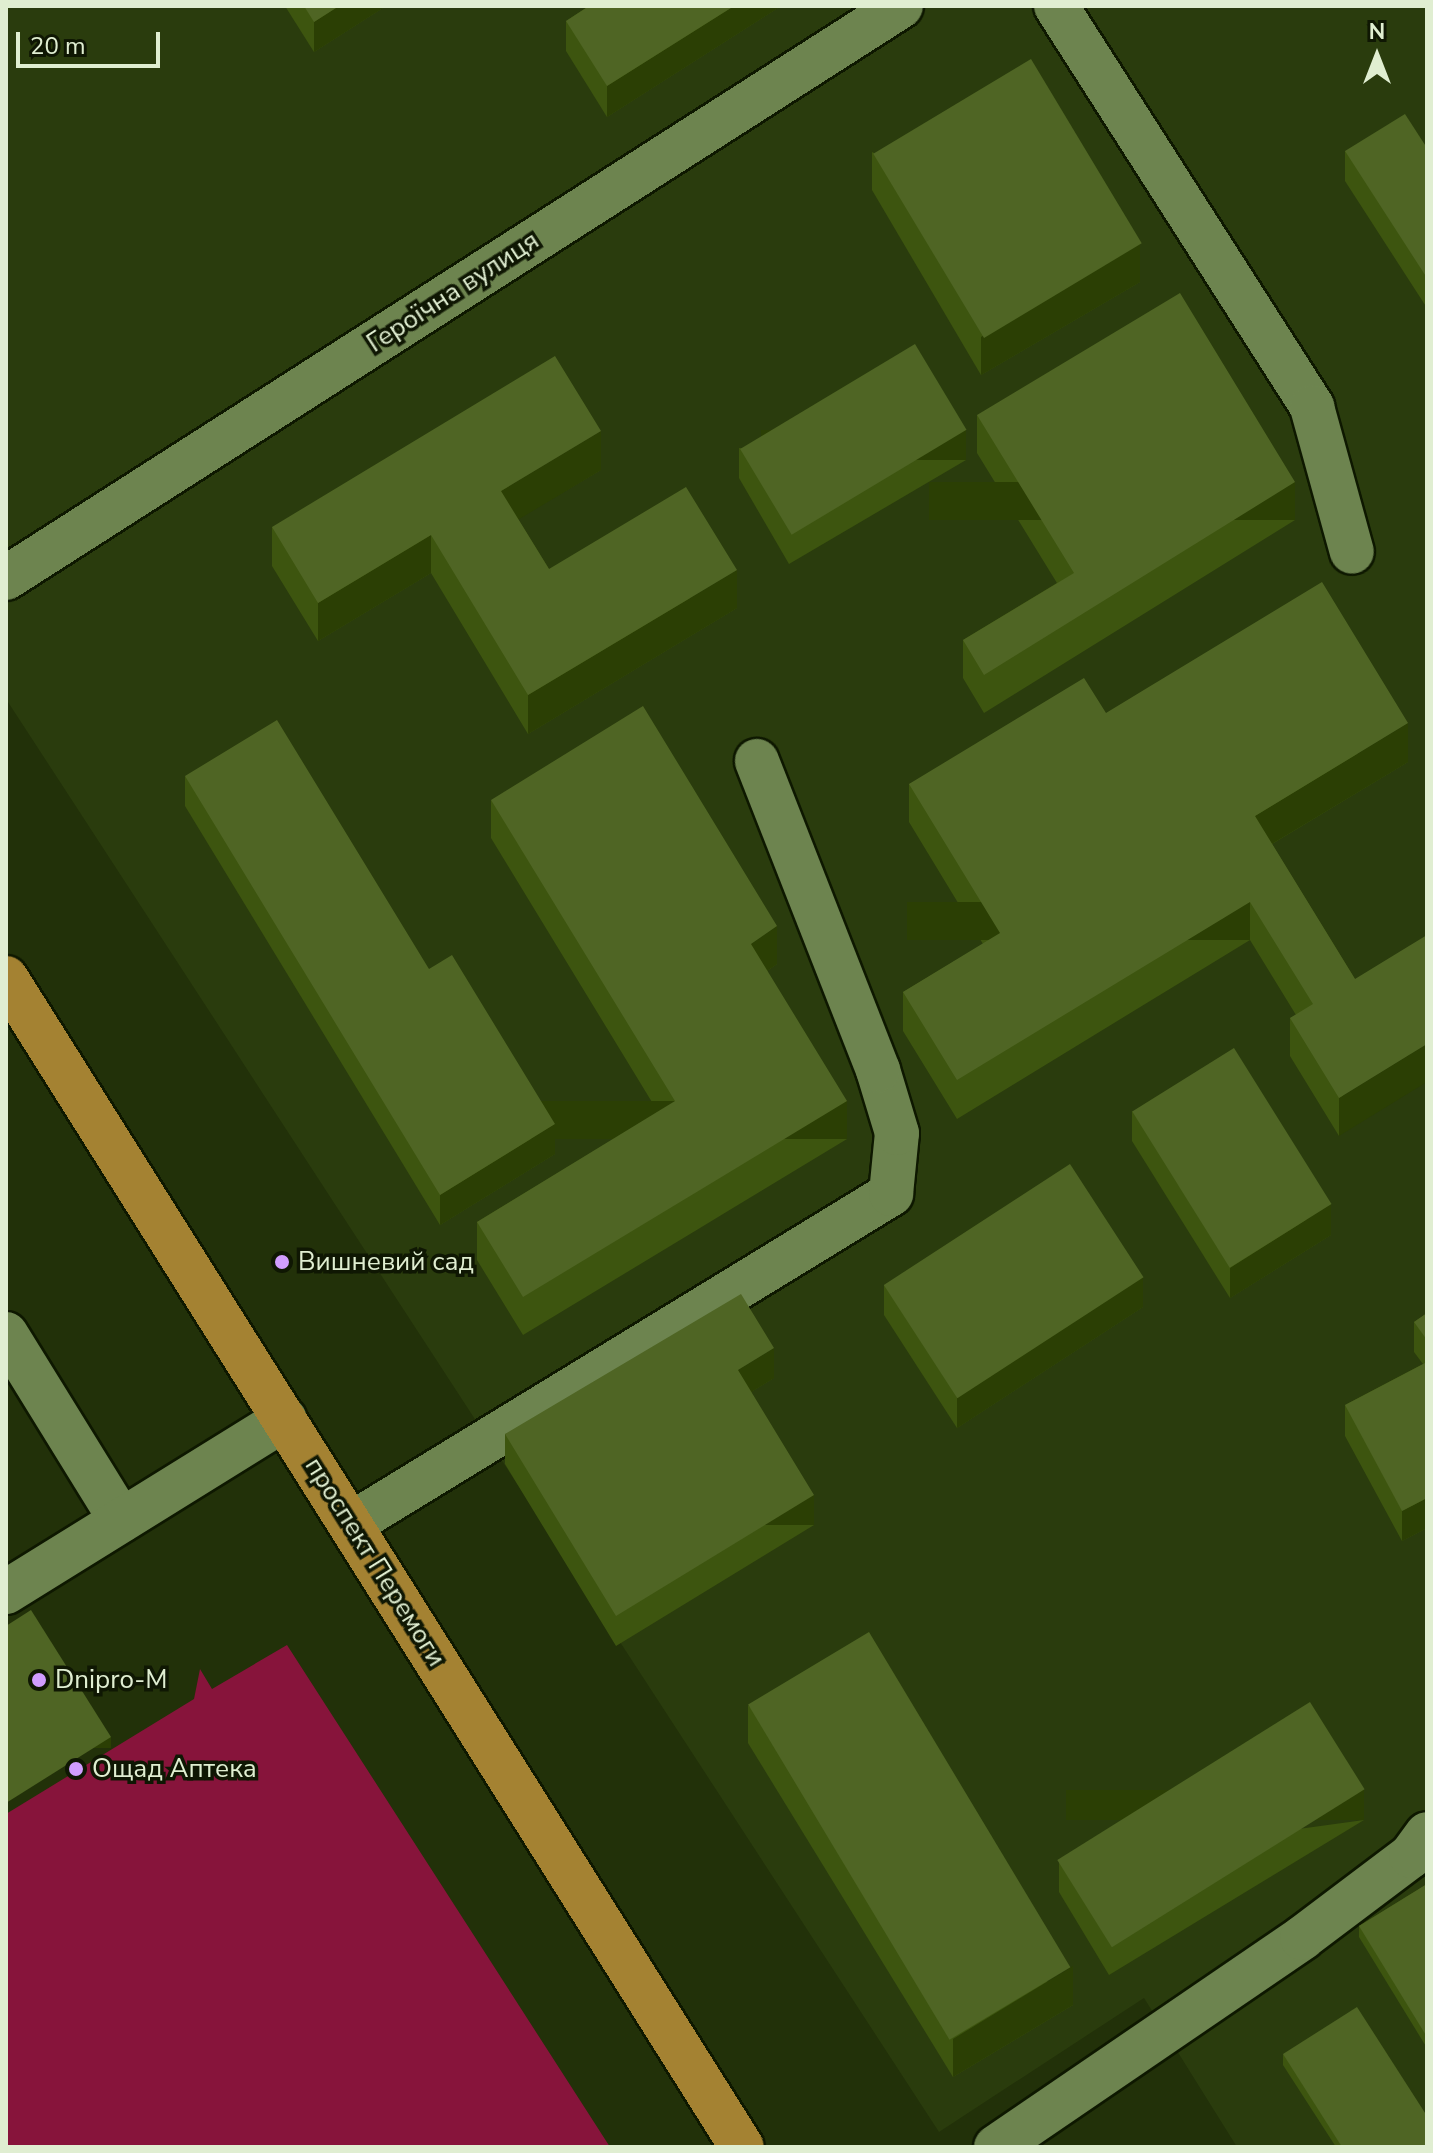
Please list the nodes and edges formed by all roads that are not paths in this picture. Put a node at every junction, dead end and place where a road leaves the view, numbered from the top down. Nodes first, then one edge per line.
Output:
1 (901, 6) edge
2 (1056, 6) edge
3 (1352, 552) dead end
4 (6, 578) edge
5 (757, 761) dead end
6 (6, 978) edge
7 (6, 1334) edge
8 (285, 1419) junction
9 (121, 1520) junction
10 (351, 1524) junction
11 (6, 1592) edge
12 (1427, 1834) edge
13 (742, 2147) edge
14 (996, 2147) edge

1 - 4 street, Героїчна вулиця
2 - 3 street
5 - 10 street
6 - 8 main road, проспект Перемоги
7 - 9 street
8 - 9 street
8 - 10 main road, проспект Перемоги
9 - 11 street
10 - 13 main road, проспект Перемоги
12 - 14 street

